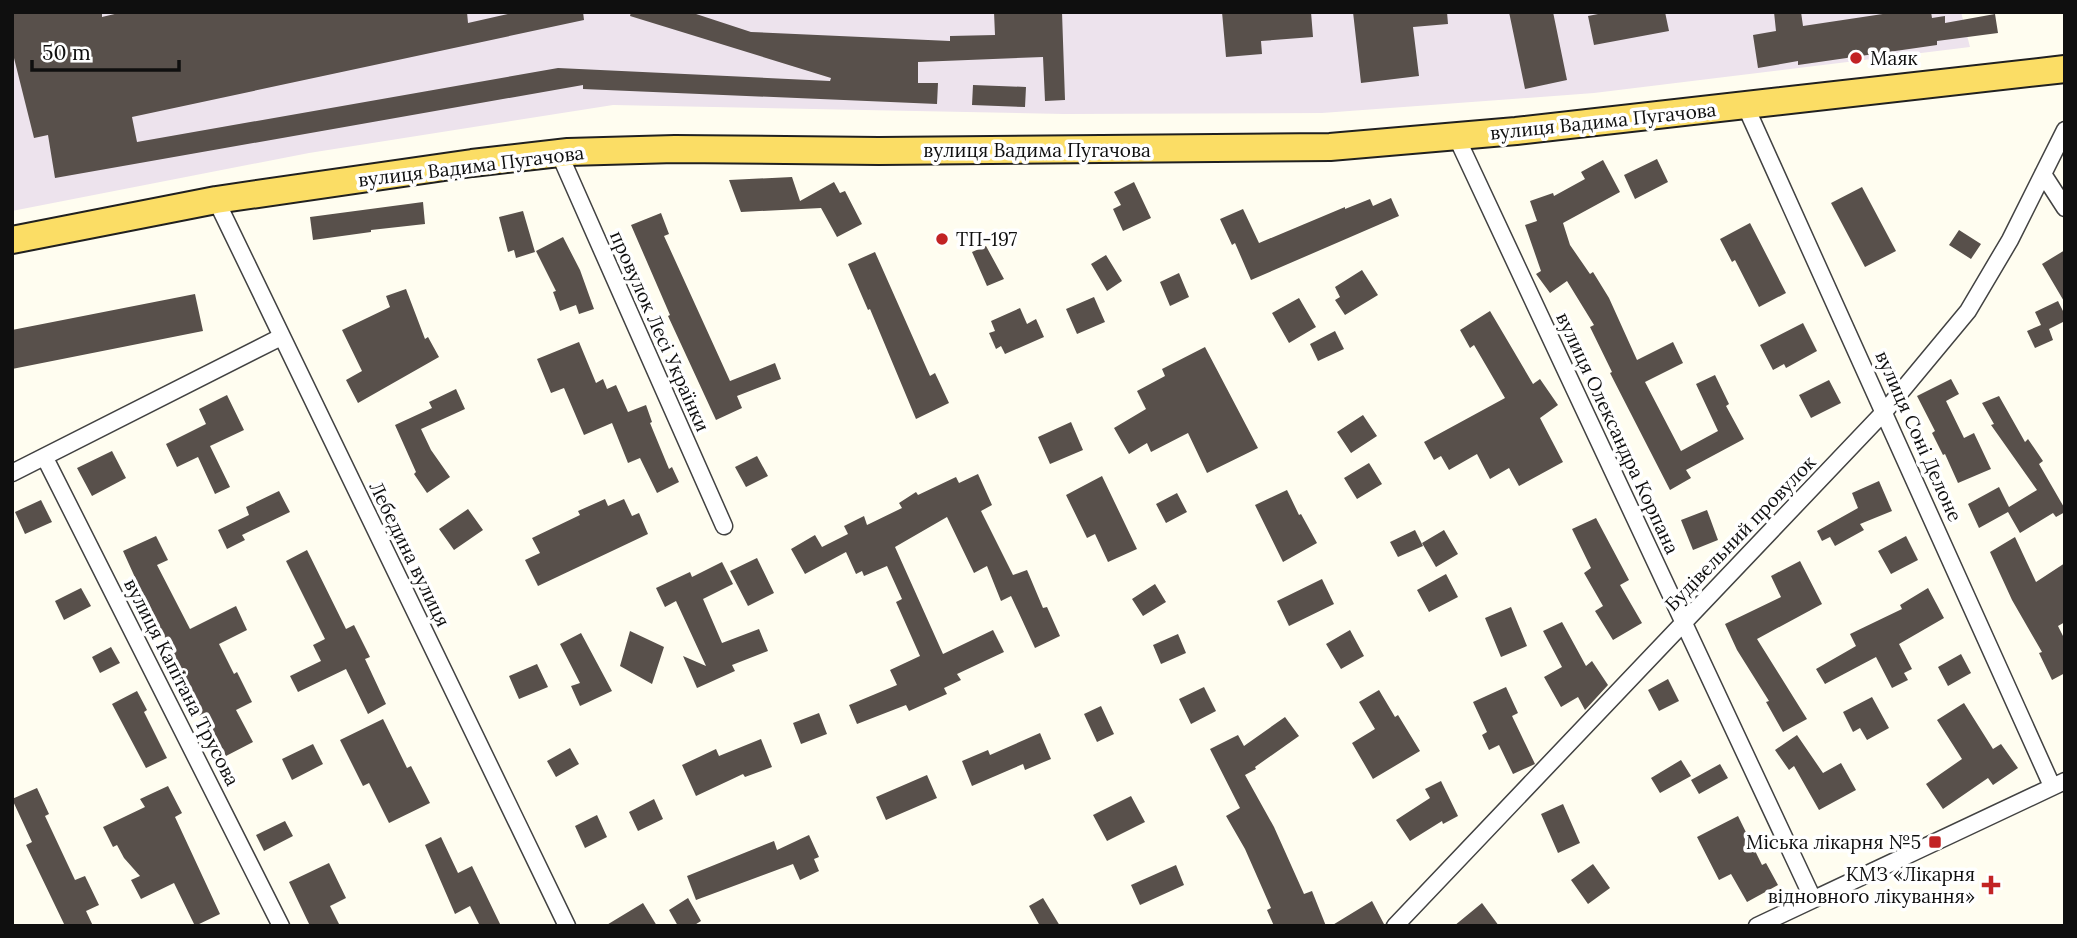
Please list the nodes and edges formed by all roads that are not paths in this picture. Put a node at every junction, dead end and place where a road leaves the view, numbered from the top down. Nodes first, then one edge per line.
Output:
1 (2065, 69) edge
2 (1745, 105) junction
3 (2065, 130) edge
4 (1457, 136) junction
5 (559, 153) junction
6 (2043, 174) junction
7 (216, 200) junction
8 (2065, 208) edge
9 (12, 240) edge
10 (281, 337) junction
11 (1885, 411) junction
12 (45, 458) junction
13 (12, 473) edge
14 (724, 526) dead end
15 (1683, 623) junction
16 (2060, 786) edge
17 (1813, 899) junction
18 (281, 926) edge
19 (567, 926) edge
20 (1395, 926) edge
21 (1757, 926) edge

1 - 2 main road, вулиця Вадима Пугачова
2 - 4 main road, вулиця Вадима Пугачова
2 - 11 street, вулиця Соні Делоне
3 - 6 street, Будівельний провулок
4 - 5 main road, вулиця Вадима Пугачова
4 - 15 street, вулиця Олександра Корпана
5 - 7 main road, вулиця Вадима Пугачова
5 - 14 street, провулок Лесі Українки
6 - 8 street
6 - 11 street, Будівельний провулок
7 - 9 main road, вулиця Вадима Пугачова
7 - 10 street, Лебедина вулиця
10 - 12 street
10 - 19 street, Лебедина вулиця
11 - 15 street, Будівельний провулок
11 - 16 street, вулиця Соні Делоне
12 - 13 street
12 - 18 street, вулиця Капітана Трусова
15 - 17 street, вулиця Олександра Корпана
15 - 20 street, Будівельний провулок
16 - 17 street
17 - 21 street

